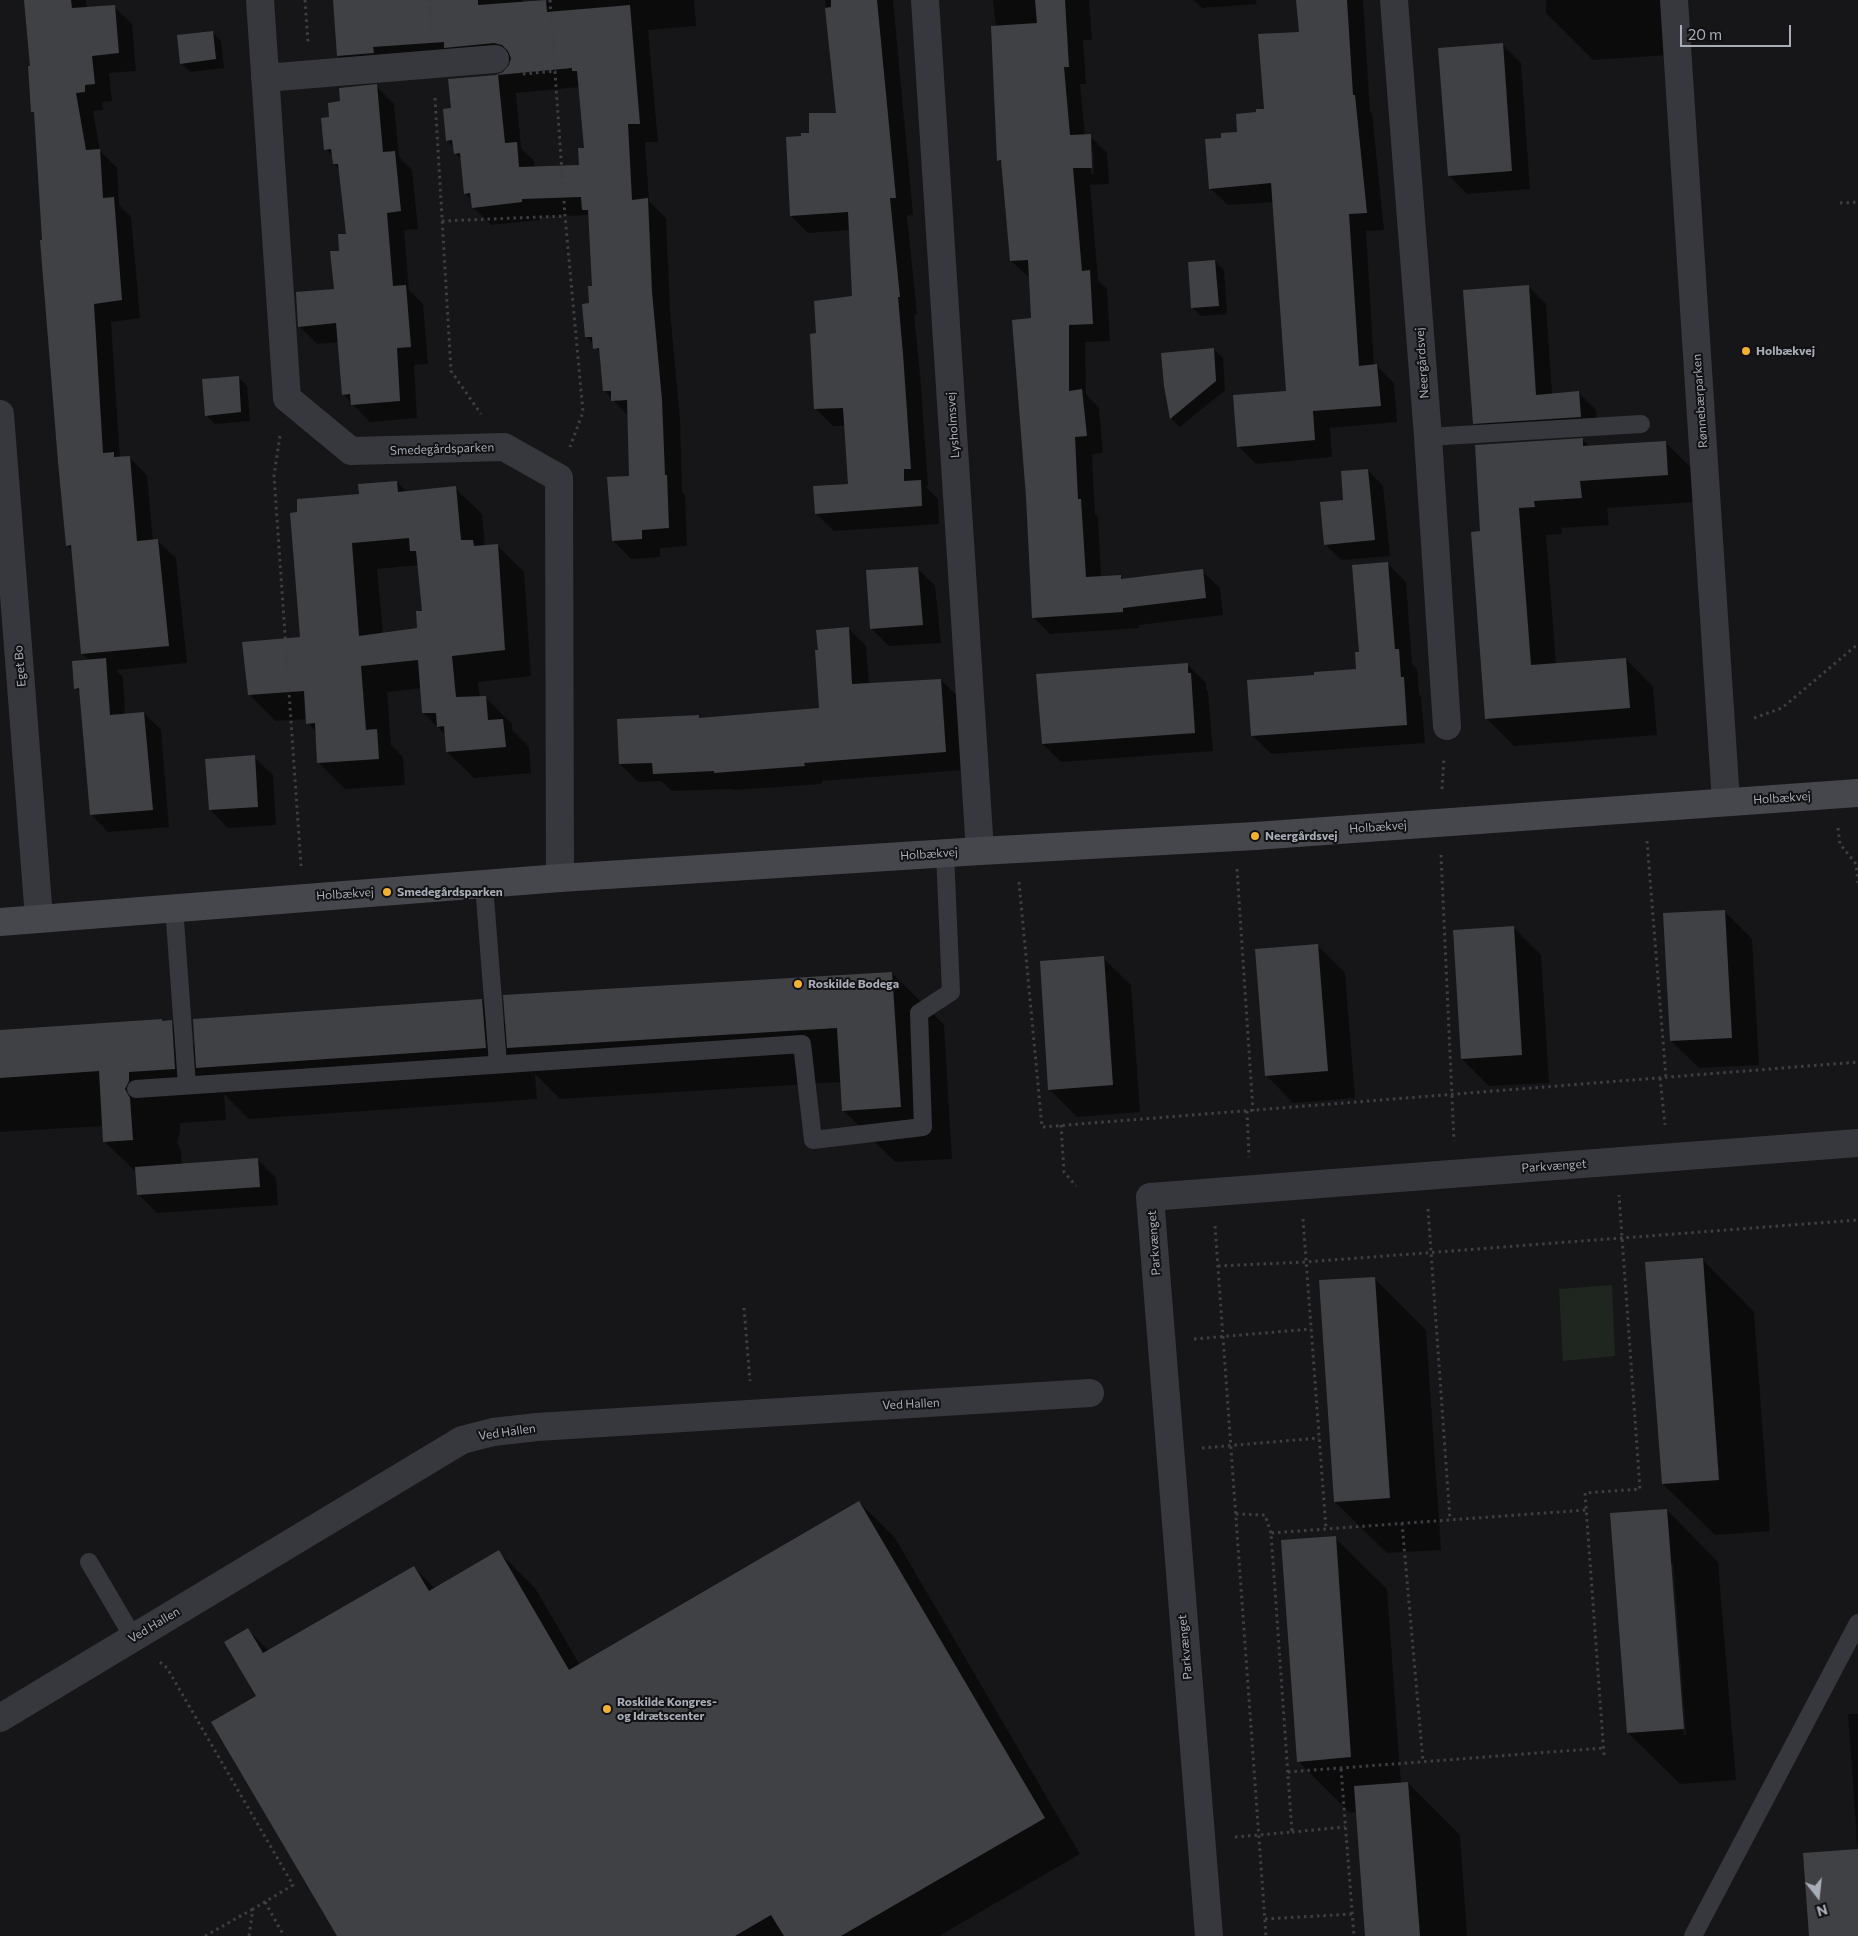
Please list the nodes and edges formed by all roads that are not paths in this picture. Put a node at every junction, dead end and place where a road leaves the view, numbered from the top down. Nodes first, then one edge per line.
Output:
1 (260, 0) edge
2 (925, 0) edge
3 (1394, 0) edge
4 (1674, 0) edge
5 (496, 59) dead end
6 (264, 78) junction
7 (0, 414) edge
8 (1641, 424) dead end
9 (1428, 437) junction
10 (1447, 726) road end
11 (1847, 794) edge
12 (1726, 802) junction
13 (980, 851) junction
14 (945, 853) junction
15 (560, 878) junction
16 (484, 885) junction
17 (174, 907) junction
18 (39, 918) junction
19 (0, 922) edge
20 (498, 1064) junction
21 (188, 1085) junction
22 (136, 1089) dead end
23 (1858, 1143) edge
24 (1090, 1393) dead end
25 (89, 1562) dead end
26 (1858, 1623) edge
27 (133, 1637) junction
28 (0, 1718) edge
29 (1208, 1936) edge
30 (1693, 1936) edge

1 - 6 street
2 - 13 street, Lysholmsvej
3 - 9 street, Neergårdsvej
4 - 12 street, Rønnebærparken
5 - 6 street
6 - 15 street, Smedegårdsparken
7 - 18 street, Eget Bo
8 - 9 lane
9 - 10 street, Neergårdsvej
11 - 12 street, Holbækvej
12 - 13 street, Holbækvej
13 - 14 street, Holbækvej
14 - 15 street, Holbækvej
14 - 20 lane
15 - 16 street, Holbækvej
16 - 17 street, Holbækvej
16 - 20 lane
17 - 18 street, Holbækvej
17 - 21 lane
18 - 19 street, Holbækvej
20 - 21 lane
21 - 22 lane
23 - 29 street, Parkvænget
24 - 27 street, Ved Hallen
25 - 27 lane
26 - 30 lane
27 - 28 street, Ved Hallen

